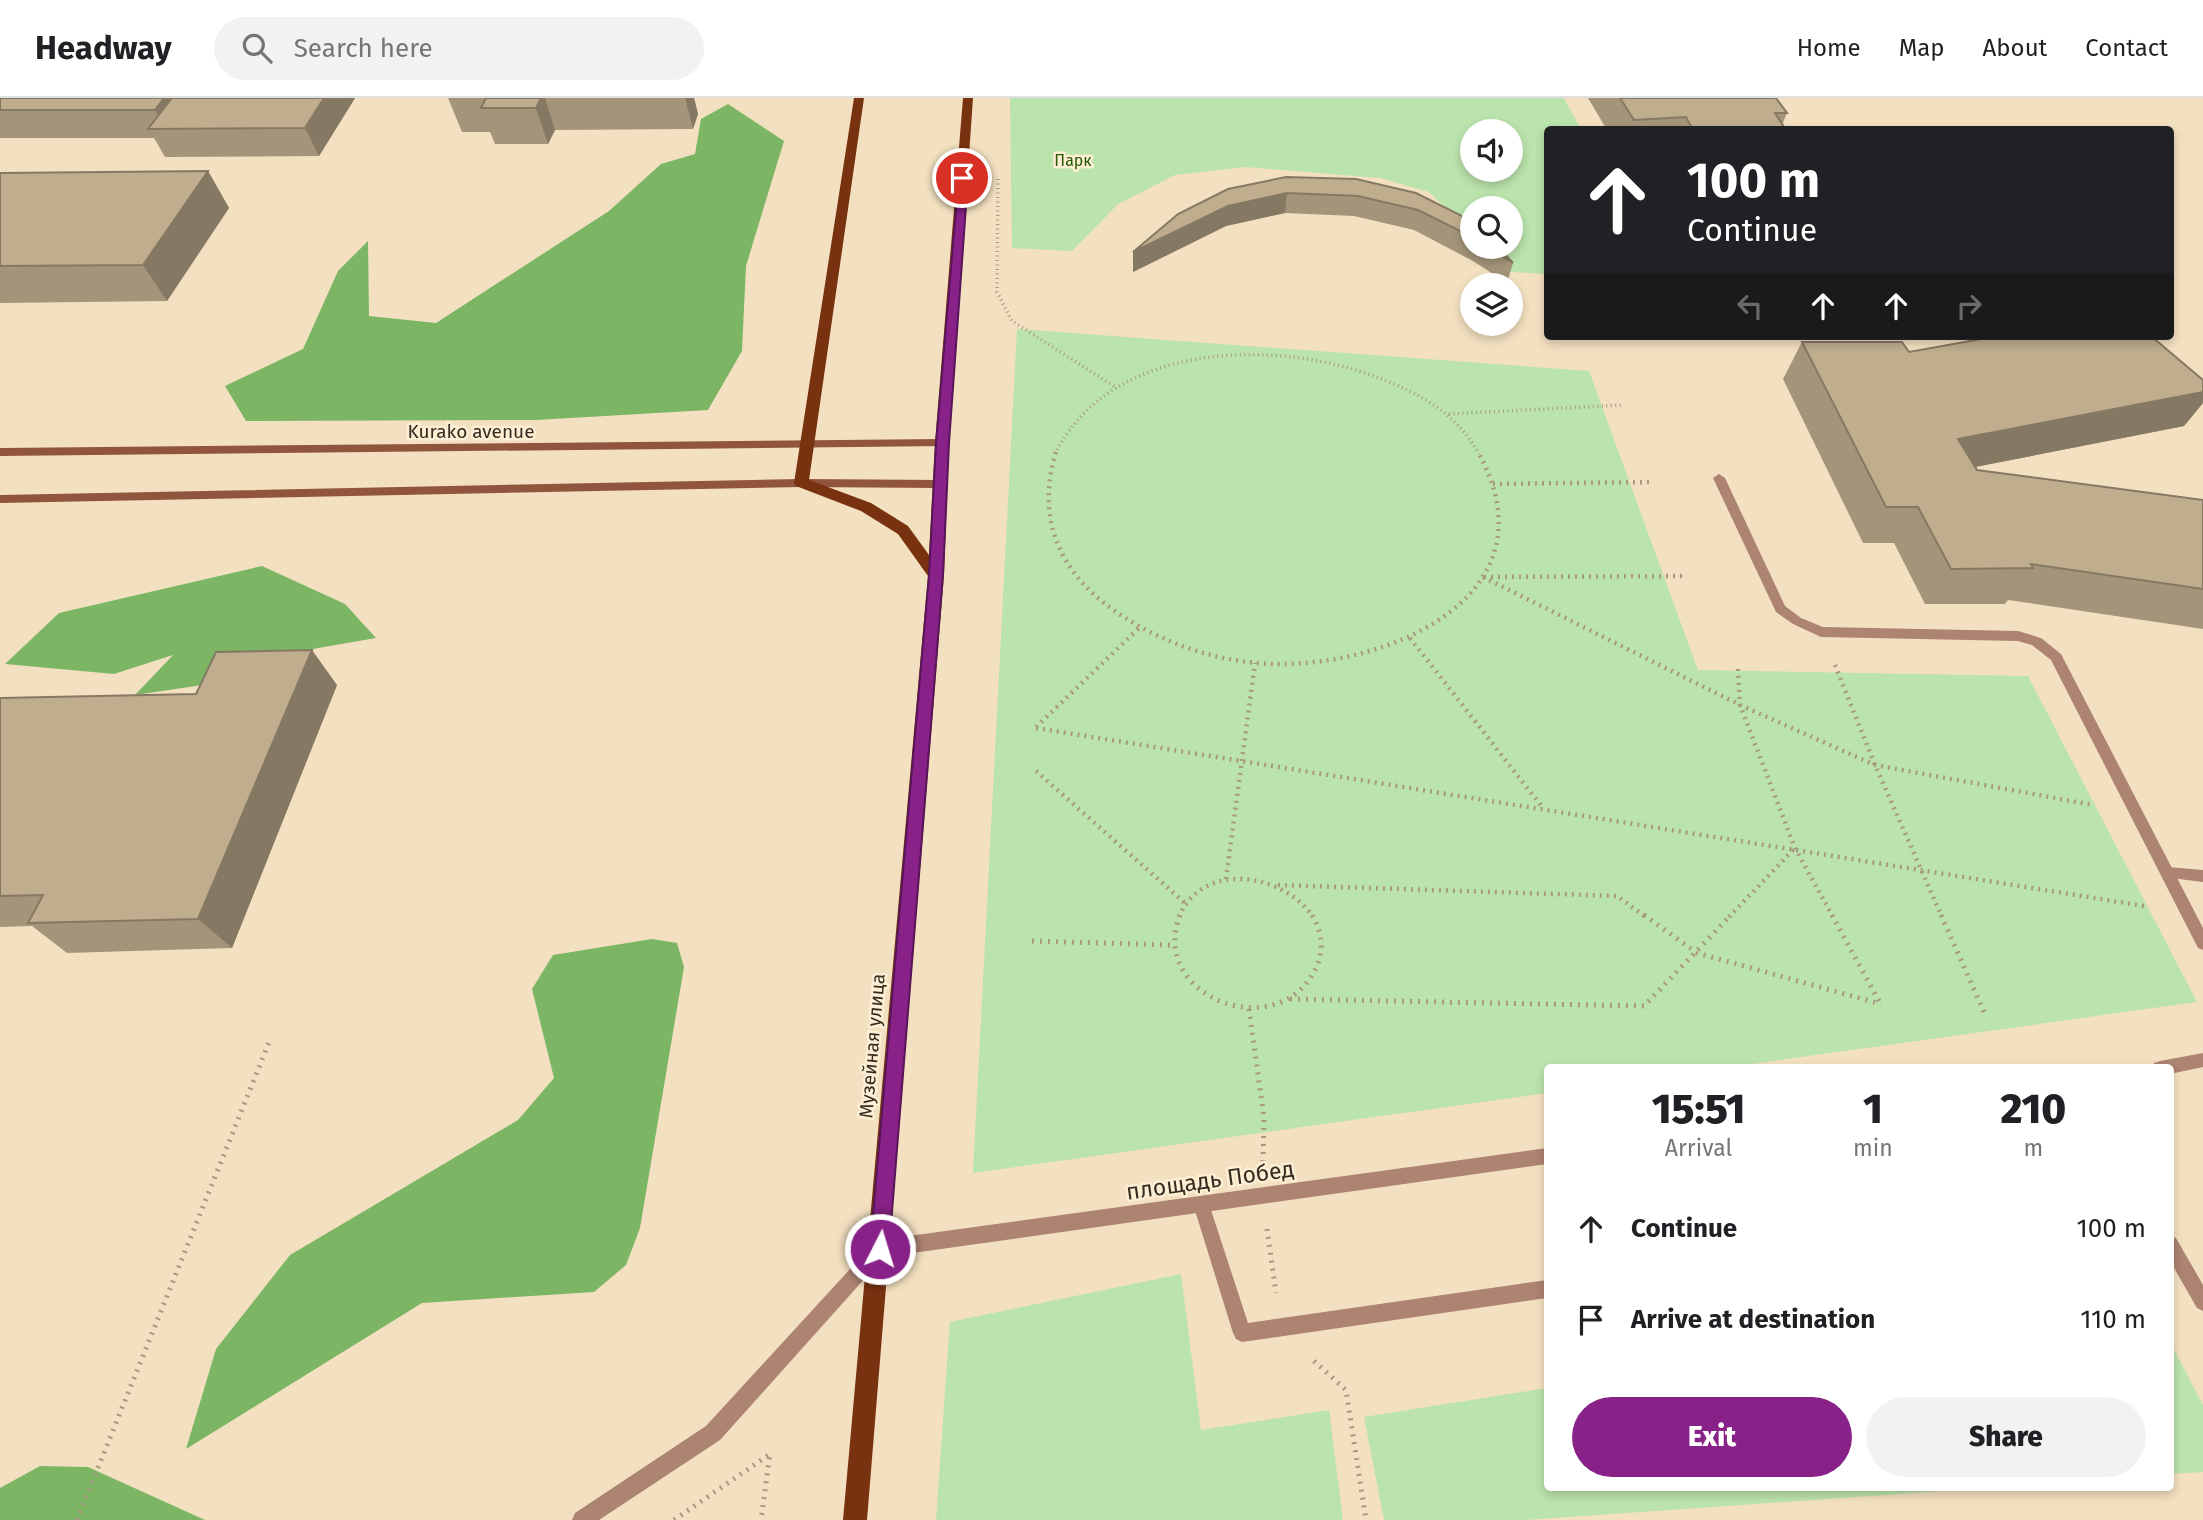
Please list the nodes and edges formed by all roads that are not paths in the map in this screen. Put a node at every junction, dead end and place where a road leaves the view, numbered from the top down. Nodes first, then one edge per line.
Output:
1 (859, 98) edge
2 (968, 98) edge
3 (942, 443) junction
4 (808, 444) junction
5 (0, 452) edge
6 (1718, 478) dead end
7 (801, 483) junction
8 (940, 485) junction
9 (0, 499) edge
10 (936, 575) junction
11 (2168, 873) junction
12 (2203, 876) edge
13 (2203, 943) edge
14 (2203, 1060) edge
15 (2174, 1065) edge
16 (1544, 1156) edge
17 (1201, 1204) junction
18 (880, 1249) junction
19 (2174, 1251) edge
20 (1544, 1289) edge
21 (2203, 1302) edge
22 (582, 1520) edge
23 (855, 1520) edge

1 - 4 main road
2 - 3 main road, Музейная улица
3 - 4 main road, Kurako avenue
3 - 8 main road, Музейная улица
4 - 5 main road, Kurako avenue
4 - 7 main road
6 - 11 street
7 - 8 main road
7 - 9 main road
7 - 10 main road
8 - 10 main road, Музейная улица
10 - 18 main road, Музейная улица
11 - 12 street
11 - 13 street
14 - 15 street
16 - 17 street, площадь Побед
17 - 18 street, площадь Побед
17 - 20 street
18 - 22 street
18 - 23 main road, Музейная улица
19 - 21 street

